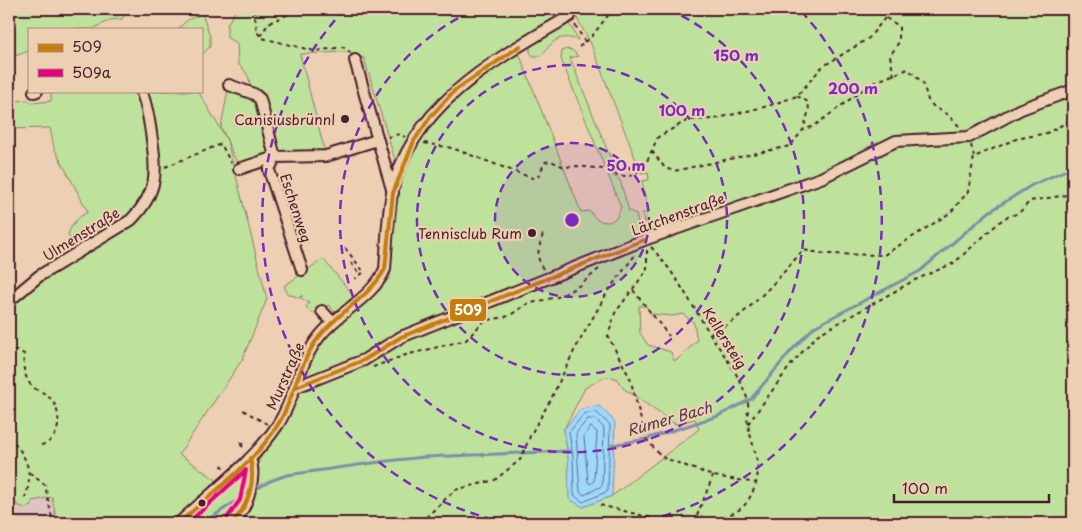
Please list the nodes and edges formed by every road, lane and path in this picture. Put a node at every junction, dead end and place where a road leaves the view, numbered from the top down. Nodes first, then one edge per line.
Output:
1 (254, 9) edge
2 (300, 9) edge
3 (578, 9) edge
4 (613, 9) edge
5 (892, 9) edge
6 (570, 16) junction
7 (885, 18) junction
8 (260, 36) junction
9 (585, 42) junction
10 (579, 47) dead end
11 (355, 60) joint
12 (894, 76) junction
13 (229, 85) dead end
14 (1073, 90) edge
15 (141, 92) edge
16 (797, 96) junction
17 (1073, 119) edge
18 (803, 130) junction
19 (969, 137) junction
20 (377, 140) junction
21 (414, 141) junction
22 (652, 151) junction
23 (275, 157) junction
24 (974, 157) junction
25 (239, 169) joint
26 (156, 171) junction
27 (392, 193) junction
28 (1073, 194) edge
29 (543, 234) dead end
30 (644, 240) junction
31 (345, 248) dead end
32 (602, 257) junction
33 (354, 263) junction
34 (302, 270) dead end
35 (358, 272) dead end
36 (549, 278) junction
37 (355, 279) dead end
38 (633, 290) junction
39 (9, 301) edge
40 (322, 311) dead end
41 (332, 322) junction
42 (710, 334) junction
43 (669, 336) dead end
44 (369, 369) dead end
45 (9, 373) edge
46 (296, 387) junction
47 (243, 410) dead end
48 (748, 424) junction
49 (271, 426) dead end
50 (9, 437) edge
51 (41, 445) dead end
52 (250, 458) junction
53 (30, 473) junction
54 (713, 476) junction
55 (757, 483) junction
56 (23, 502) dead end
57 (600, 505) dead end
58 (53, 523) edge
59 (179, 523) edge
60 (231, 523) edge
61 (420, 523) edge
62 (672, 523) edge
63 (694, 523) edge
64 (707, 523) edge

1 - 8 path
2 - 8 path
3 - 6 lane
4 - 9 path
5 - 7 path
6 - 9 path
6 - 21 street, Murstraße
7 - 12 path
7 - 16 path
8 - 11 path
9 - 10 path
11 - 20 street, Murstraße
12 - 18 path
12 - 19 path
13 - 23 street, Eschenweg
14 - 19 street, Lärchenstraße
15 - 26 street, Ulmenstraße
16 - 18 path
16 - 22 path
17 - 24 path
18 - 22 path
19 - 24 path
19 - 30 street, Lärchenstraße
20 - 21 path
20 - 23 street, Eschenweg
20 - 27 street, Murstraße
21 - 22 path
21 - 27 street, Murstraße
23 - 25 street, Eschenweg
23 - 34 street, Eschenweg
24 - 42 path
25 - 26 path
26 - 39 street, Ulmenstraße
27 - 41 street, Murstraße
28 - 48 path
29 - 36 path
30 - 32 street, Lärchenstraße
30 - 38 path
30 - 42 path, Kellersteig
30 - 61 path
31 - 33 path
32 - 36 street, Lärchenstraße
32 - 44 path
33 - 35 path
33 - 37 path
36 - 46 street, Lärchenstraße
38 - 43 path
38 - 54 path
40 - 41 street
41 - 46 street, Murstraße
42 - 48 path, Kellersteig
45 - 51 path
46 - 52 street, Murstraße
47 - 49 path
48 - 55 path, Kellersteig
50 - 53 path
52 - 59 street
52 - 60 street
53 - 56 path
53 - 58 path
54 - 55 path
54 - 63 path
55 - 64 path, Kellersteig
57 - 62 path

